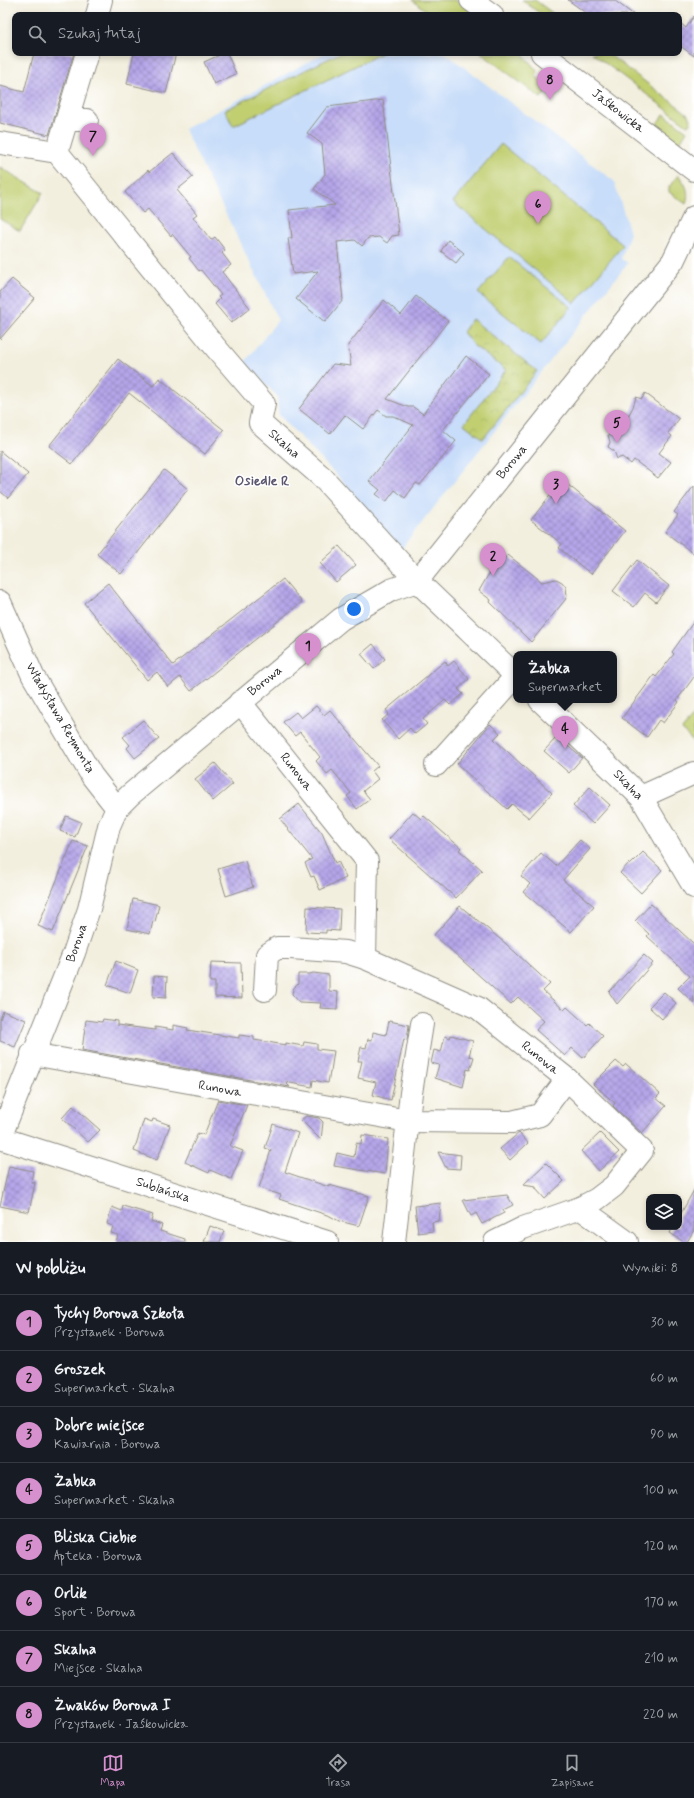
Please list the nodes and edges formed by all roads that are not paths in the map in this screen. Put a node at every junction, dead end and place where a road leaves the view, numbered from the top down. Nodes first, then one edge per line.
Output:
1 (101, 0) edge
2 (472, 0) edge
3 (98, 12) edge
4 (488, 12) edge
5 (87, 56) edge
6 (546, 56) edge
7 (0, 143) edge
8 (57, 152) junction
9 (694, 170) edge
10 (694, 217) edge
11 (418, 581) junction
12 (0, 602) edge
13 (513, 673) edge
14 (513, 679) edge
15 (240, 702) junction
16 (543, 703) edge
17 (436, 765) dead end
18 (694, 773) edge
19 (641, 797) junction
20 (117, 808) junction
21 (694, 887) edge
22 (365, 958) junction
23 (265, 990) dead end
24 (422, 1024) dead end
25 (32, 1054) junction
26 (567, 1080) junction
27 (408, 1121) junction
28 (0, 1138) edge
29 (580, 1208) junction
30 (327, 1242) edge
31 (394, 1242) edge
32 (494, 1242) edge
33 (627, 1242) edge

1 - 3 street
2 - 4 street
5 - 8 street
6 - 9 street, Jaśkowicka
7 - 8 street
8 - 11 street, Skalna
10 - 11 street, Borowa
11 - 13 street, Skalna
11 - 15 street, Borowa
12 - 20 street, Władysława Reymonta
14 - 17 street
15 - 20 street, Borowa
15 - 22 street, Runowa
16 - 19 street, Skalna
18 - 19 street
19 - 21 street, Skalna
20 - 25 street, Borowa
22 - 23 street, Runowa
22 - 26 street, Runowa
24 - 27 street
25 - 27 street, Runowa
25 - 28 street, Borowa
26 - 27 street, Runowa
26 - 29 street, Runowa
27 - 31 street
28 - 30 street, Sublańska
29 - 32 street
29 - 33 street

